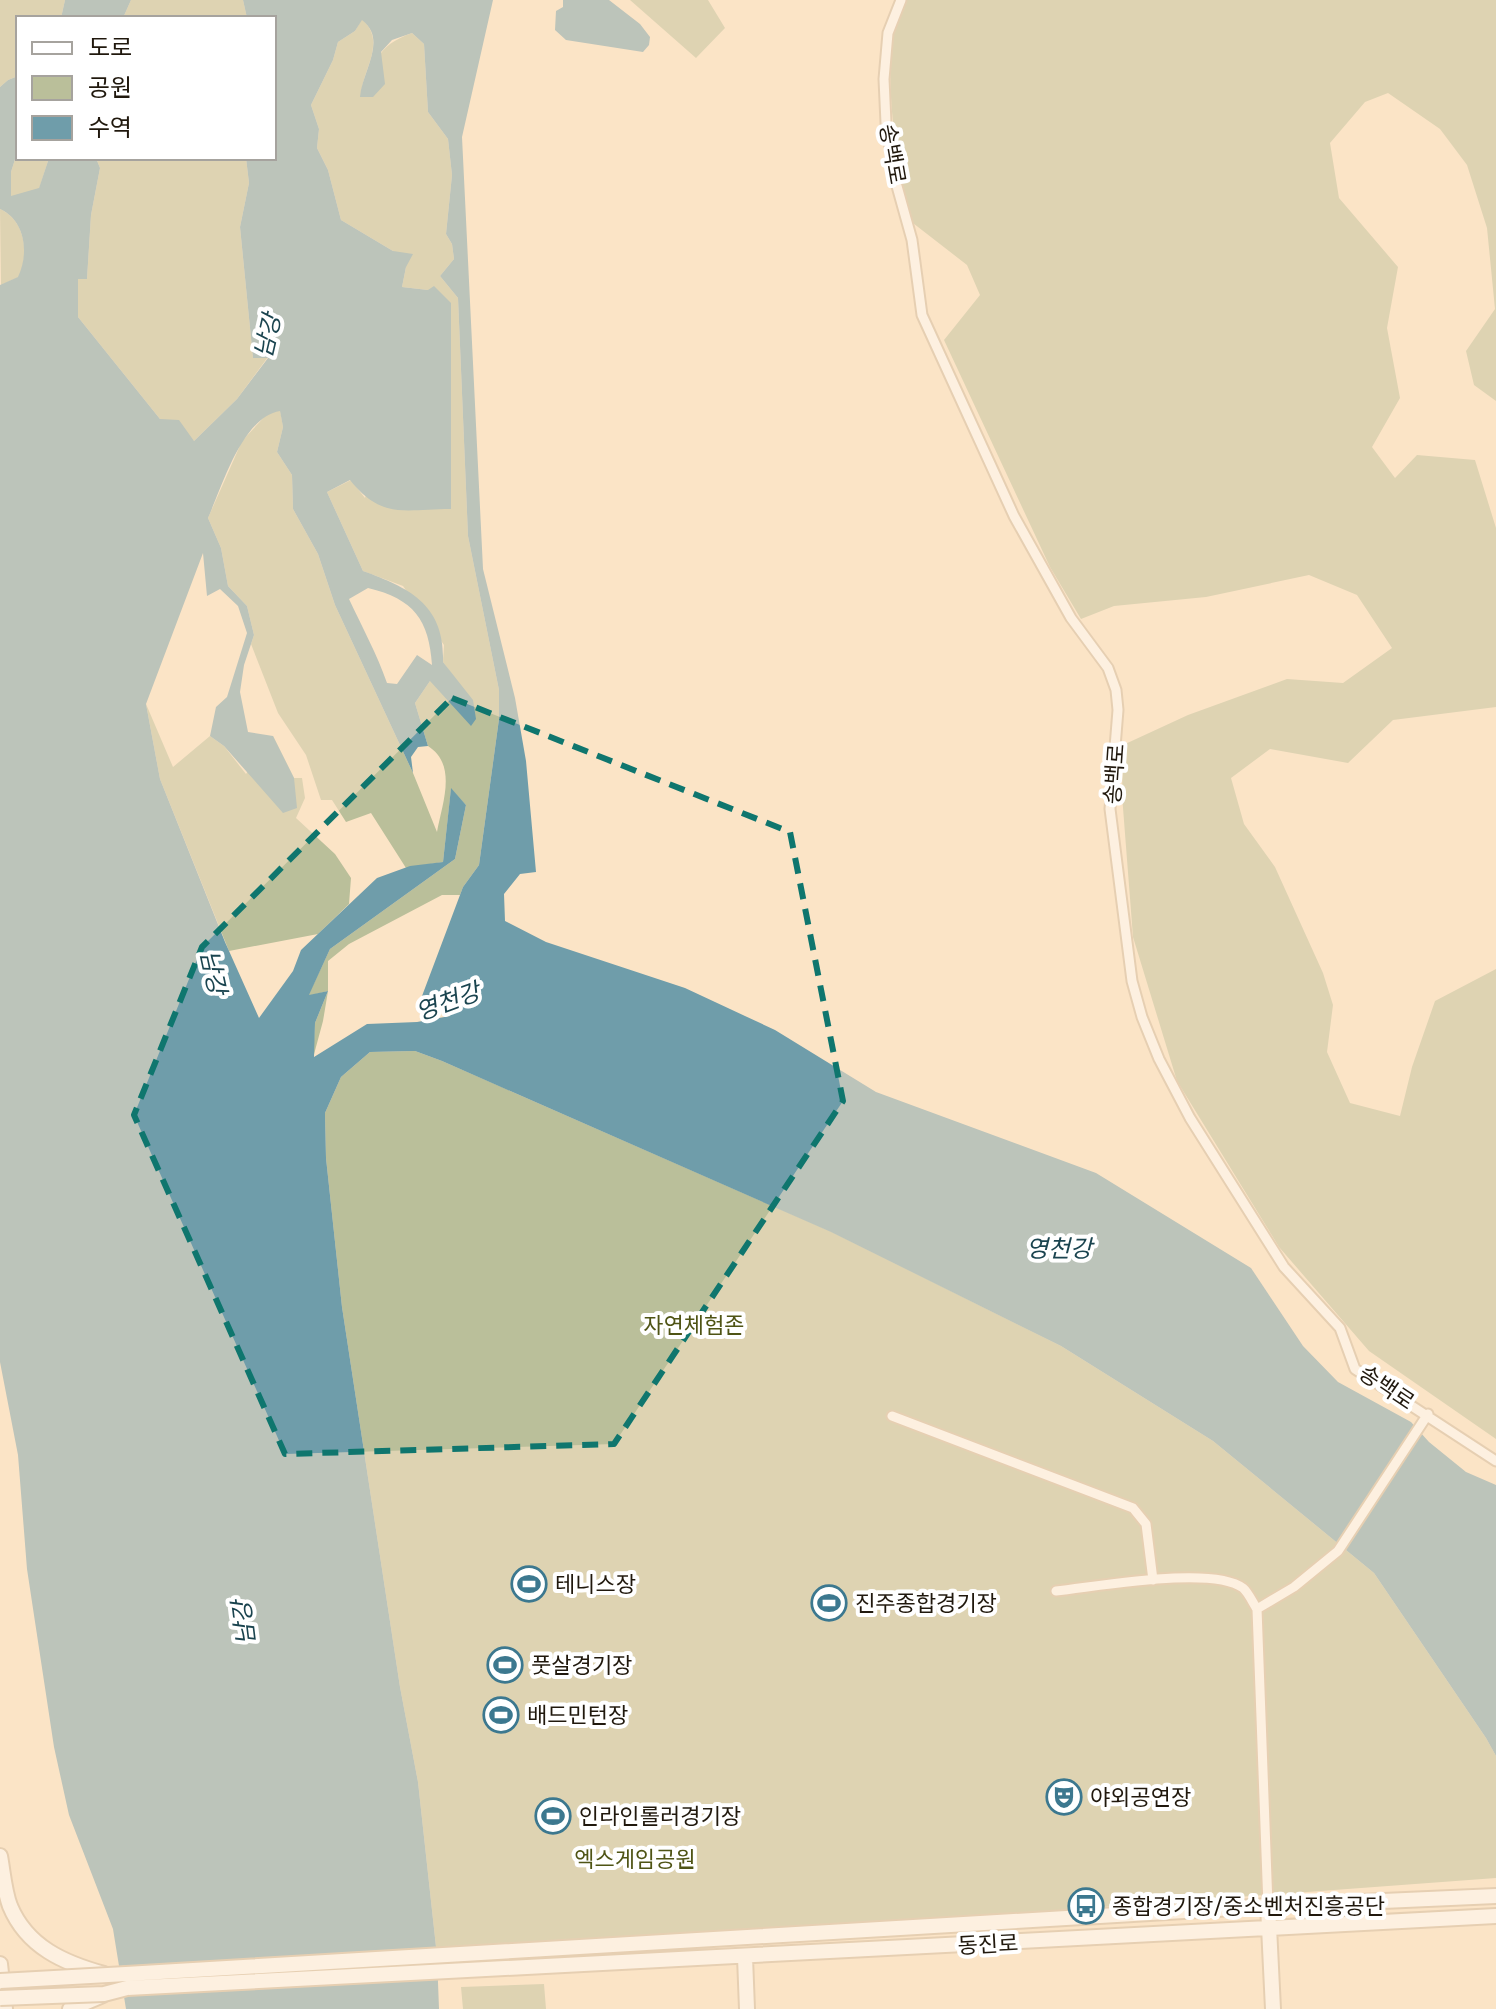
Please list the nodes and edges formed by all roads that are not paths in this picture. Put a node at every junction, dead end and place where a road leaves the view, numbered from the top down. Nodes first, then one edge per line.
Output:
1 (901, 0) edge
2 (1428, 1414) junction
3 (892, 1416) dead end
4 (1496, 1461) edge
5 (1153, 1580) junction
6 (1056, 1591) dead end
7 (1257, 1609) junction
8 (0, 1856) edge
9 (1496, 1896) edge
10 (1268, 1906) junction
11 (1496, 1916) edge
12 (1269, 1928) junction
13 (745, 1957) junction
14 (0, 1964) edge
15 (108, 1975) junction
16 (0, 1981) edge
17 (104, 1994) junction
18 (0, 1998) edge
19 (5, 2009) edge
20 (70, 2009) edge
21 (747, 2009) edge
22 (1273, 2009) edge

1 - 2 street, 송백로
2 - 4 street, 송백로
2 - 7 street
3 - 5 street
5 - 6 street
5 - 7 street
7 - 10 street
8 - 15 street
9 - 10 street, 동진로
10 - 12 street
10 - 15 street, 동진로, bridge
11 - 12 street, 동진로
12 - 13 street, 동진로
12 - 22 street
13 - 17 street, 동진로, bridge
13 - 21 street
14 - 19 street
15 - 16 street, 동진로, bridge
17 - 18 street, bridge
17 - 20 street

